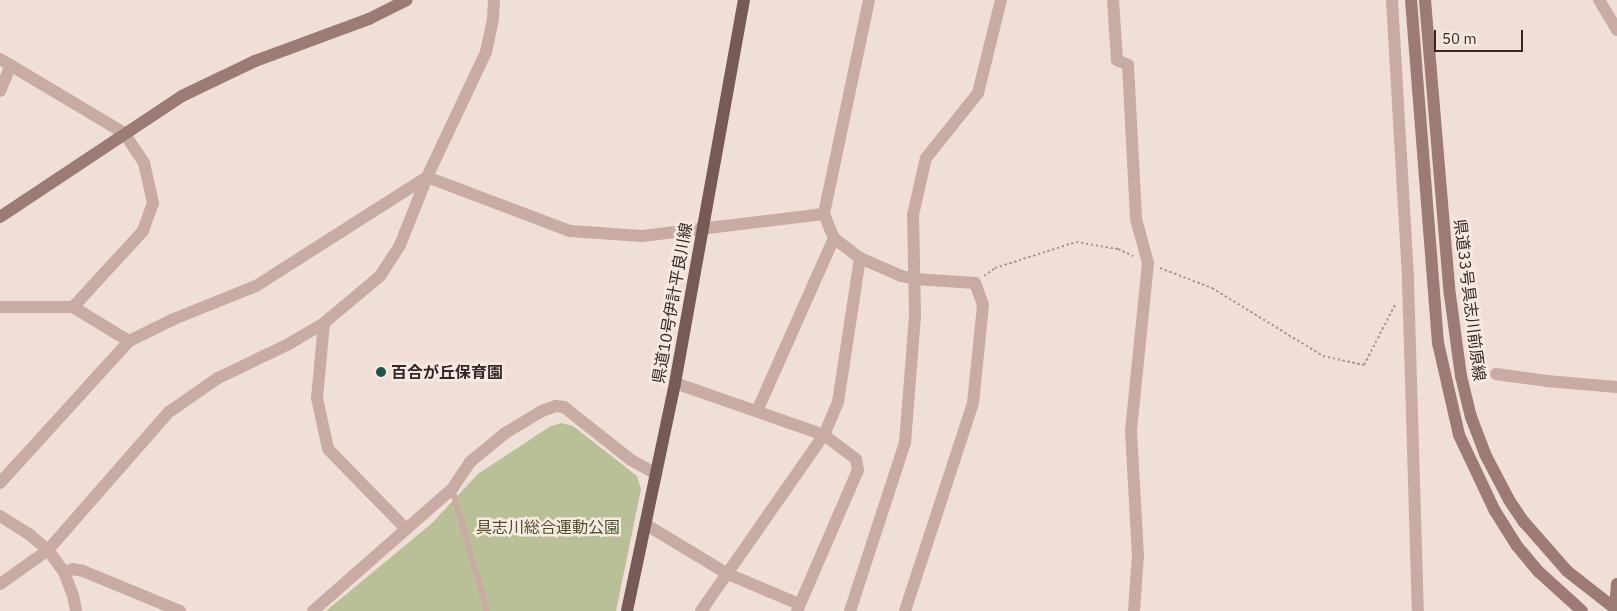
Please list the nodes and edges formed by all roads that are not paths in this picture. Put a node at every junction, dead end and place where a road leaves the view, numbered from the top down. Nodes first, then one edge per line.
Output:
1 (407, 0) edge
2 (494, 0) edge
3 (744, 0) edge
4 (869, 0) edge
5 (1001, 0) edge
6 (1113, 0) edge
7 (1392, 0) edge
8 (1411, 0) edge
9 (1425, 0) edge
10 (1599, 0) edge
11 (1617, 30) edge
12 (5, 62) edge
13 (0, 91) edge
14 (124, 134) junction
15 (427, 177) junction
16 (824, 214) junction
17 (0, 218) edge
18 (702, 229) junction
19 (834, 238) junction
20 (860, 258) junction
21 (915, 279) junction
22 (73, 307) junction
23 (0, 308) edge
24 (324, 323) junction
25 (129, 341) junction
26 (1496, 374) dead end
27 (675, 383) junction
28 (1617, 387) edge
29 (757, 411) junction
30 (824, 435) junction
31 (656, 474) junction
32 (0, 483) edge
33 (452, 489) junction
34 (0, 516) edge
35 (645, 524) junction
36 (406, 529) junction
37 (48, 550) junction
38 (64, 572) junction
39 (728, 574) junction
40 (0, 584) edge
41 (1617, 584) edge
42 (798, 607) edge
43 (1616, 610) edge
44 (76, 611) edge
45 (180, 611) edge
46 (313, 611) edge
47 (487, 611) edge
48 (627, 611) edge
49 (701, 611) edge
50 (850, 611) edge
51 (905, 611) edge
52 (1134, 611) edge
53 (1418, 611) edge
54 (1582, 611) edge

1 - 14 main road
2 - 15 street
3 - 18 main road, 県道10号伊計平良川線
4 - 16 street
5 - 21 street
6 - 52 street
7 - 53 street
8 - 54 main road, 県道33号具志川前原線
9 - 43 main road, 県道33号具志川前原線
10 - 11 street
12 - 13 street
12 - 14 street
14 - 17 main road
14 - 22 street
15 - 18 street
15 - 24 street
15 - 25 street
16 - 18 street
16 - 19 street
18 - 27 main road, 県道10号伊計平良川線
19 - 20 street
19 - 29 street
20 - 21 street
20 - 30 street
21 - 50 street
21 - 51 street
22 - 23 street
22 - 25 street
24 - 36 street
24 - 37 street
25 - 32 street
26 - 28 street
27 - 29 street
27 - 31 main road, 県道10号伊計平良川線
29 - 30 street
30 - 39 street
30 - 42 street
31 - 33 street
31 - 35 main road, 県道10号伊計平良川線
33 - 36 street
33 - 47 lane
34 - 37 street
35 - 39 street
35 - 48 main road, 県道10号伊計平良川線
36 - 46 street
37 - 38 street
37 - 40 street
38 - 44 street
38 - 45 street
39 - 42 street
39 - 49 street
41 - 43 main road

